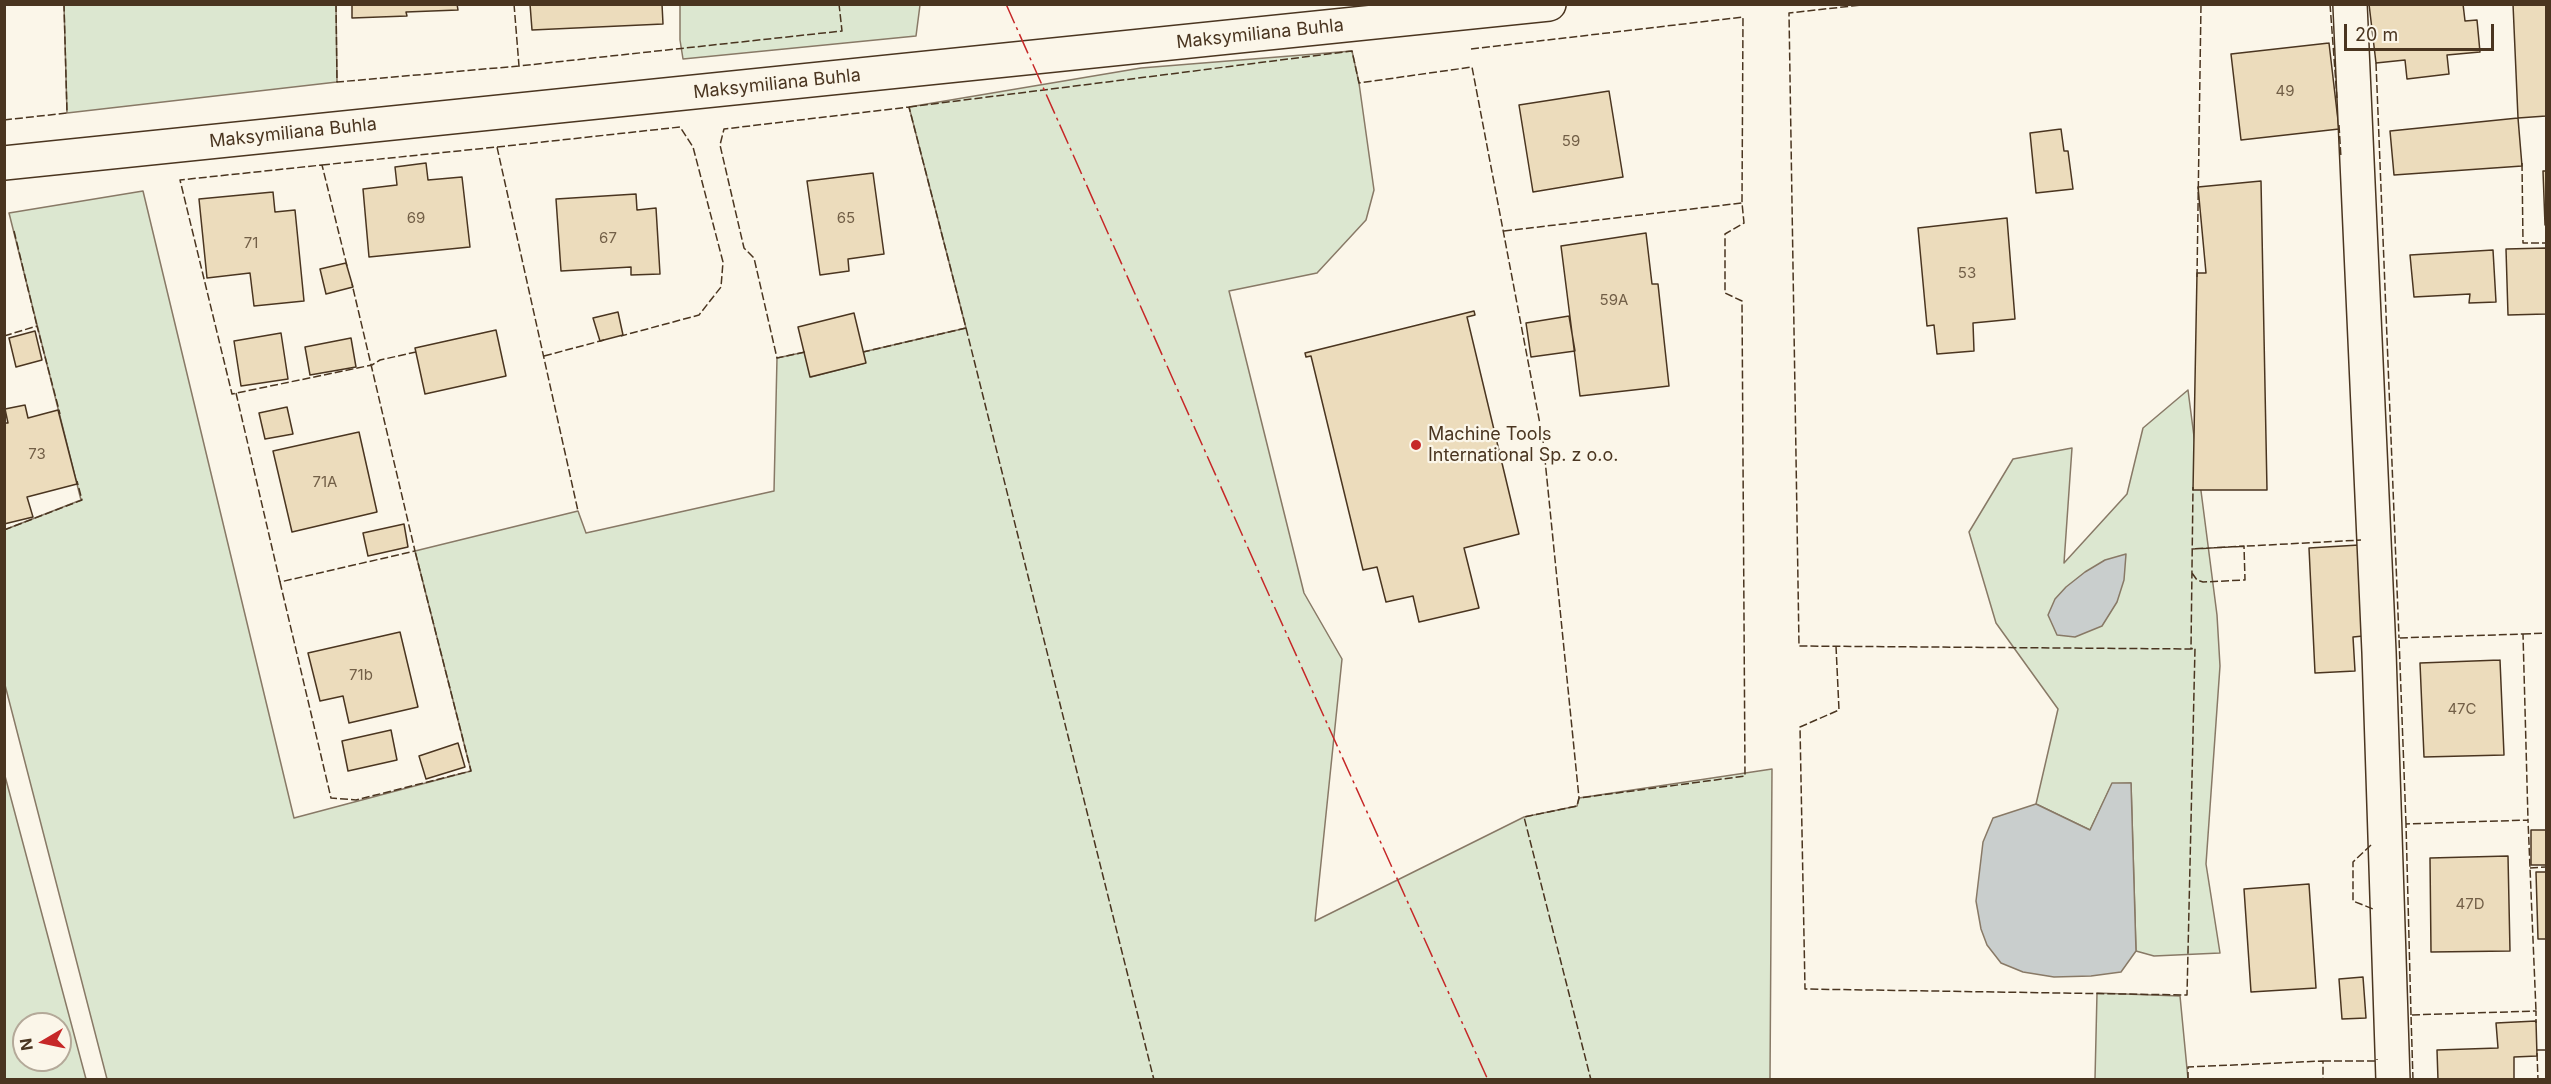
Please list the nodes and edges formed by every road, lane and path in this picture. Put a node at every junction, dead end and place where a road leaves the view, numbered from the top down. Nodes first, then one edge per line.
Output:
1 (1549, 4) edge
2 (2350, 4) edge
3 (4, 163) edge
4 (2393, 1080) edge

1 - 3 street, Maksymiliana Buhla
2 - 4 street

